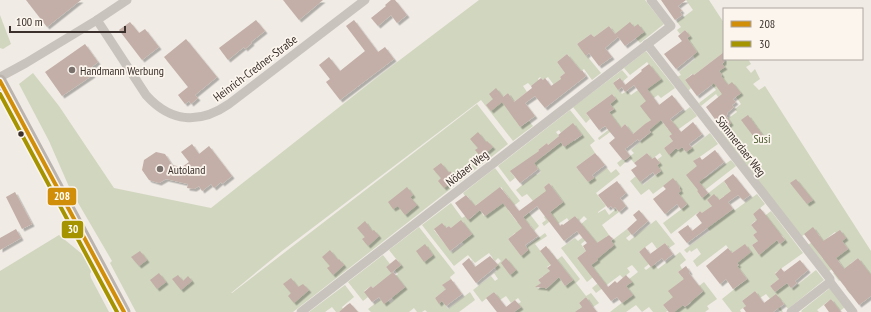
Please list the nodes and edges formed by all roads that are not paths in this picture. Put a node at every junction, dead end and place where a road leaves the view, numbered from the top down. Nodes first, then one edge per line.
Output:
1 (127, 0) edge
2 (365, 0) edge
3 (651, 0) edge
4 (97, 20) junction
5 (647, 44) junction
6 (0, 77) edge
7 (0, 80) edge
8 (830, 282) junction
9 (124, 312) edge
10 (301, 312) edge
11 (791, 312) edge
12 (853, 312) edge

1 - 4 street
2 - 4 street, Heinrich-Credner-Straße
3 - 5 street
4 - 6 street
5 - 8 street, Sömmerdaer Weg
5 - 10 street, Nödaer Weg
7 - 9 main road
8 - 11 street
8 - 12 street, Sömmerdaer Weg

